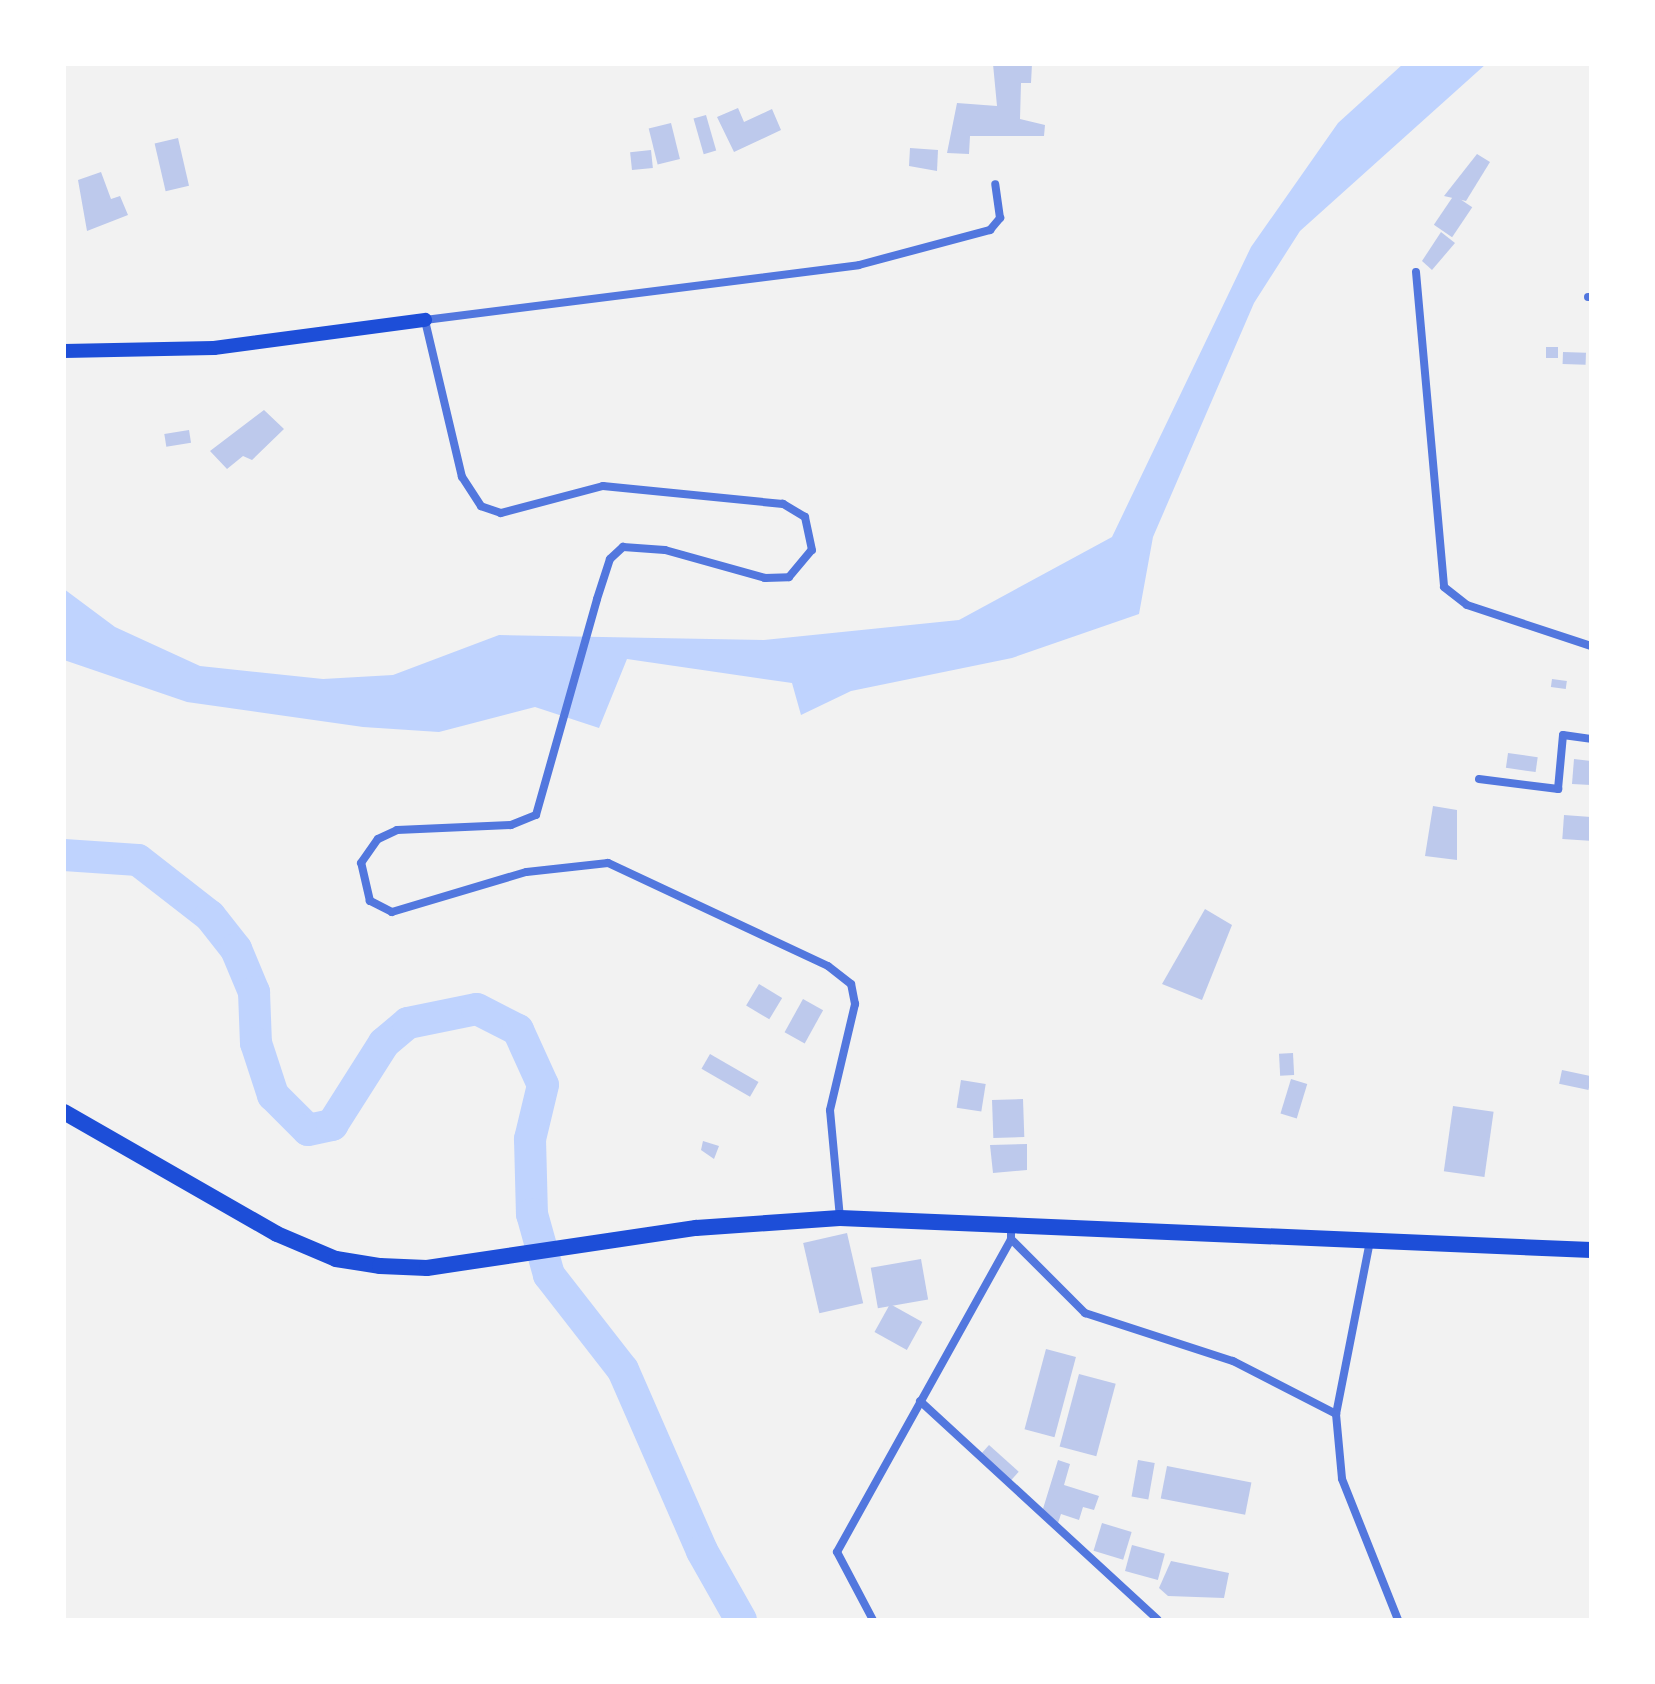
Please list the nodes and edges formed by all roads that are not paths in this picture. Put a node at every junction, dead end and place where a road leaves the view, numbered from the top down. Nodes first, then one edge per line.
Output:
1 (995, 184) dead end
2 (1416, 272) dead end
3 (425, 320) junction
4 (64, 351) edge
5 (1591, 646) edge
6 (1591, 739) edge
7 (1479, 779) dead end
8 (64, 1112) edge
9 (840, 1218) junction
10 (1011, 1232) junction
11 (1370, 1241) junction
12 (1591, 1250) edge
13 (920, 1401) junction
14 (1336, 1414) junction
15 (873, 1620) edge
16 (1158, 1620) edge
17 (1398, 1620) edge

1 - 3 street
2 - 5 street
3 - 4 main road
3 - 9 street
6 - 7 street
8 - 9 main road
9 - 10 main road
10 - 11 main road
10 - 13 street
10 - 14 street
11 - 12 main road
11 - 14 street
13 - 15 street
13 - 16 street
14 - 17 street

